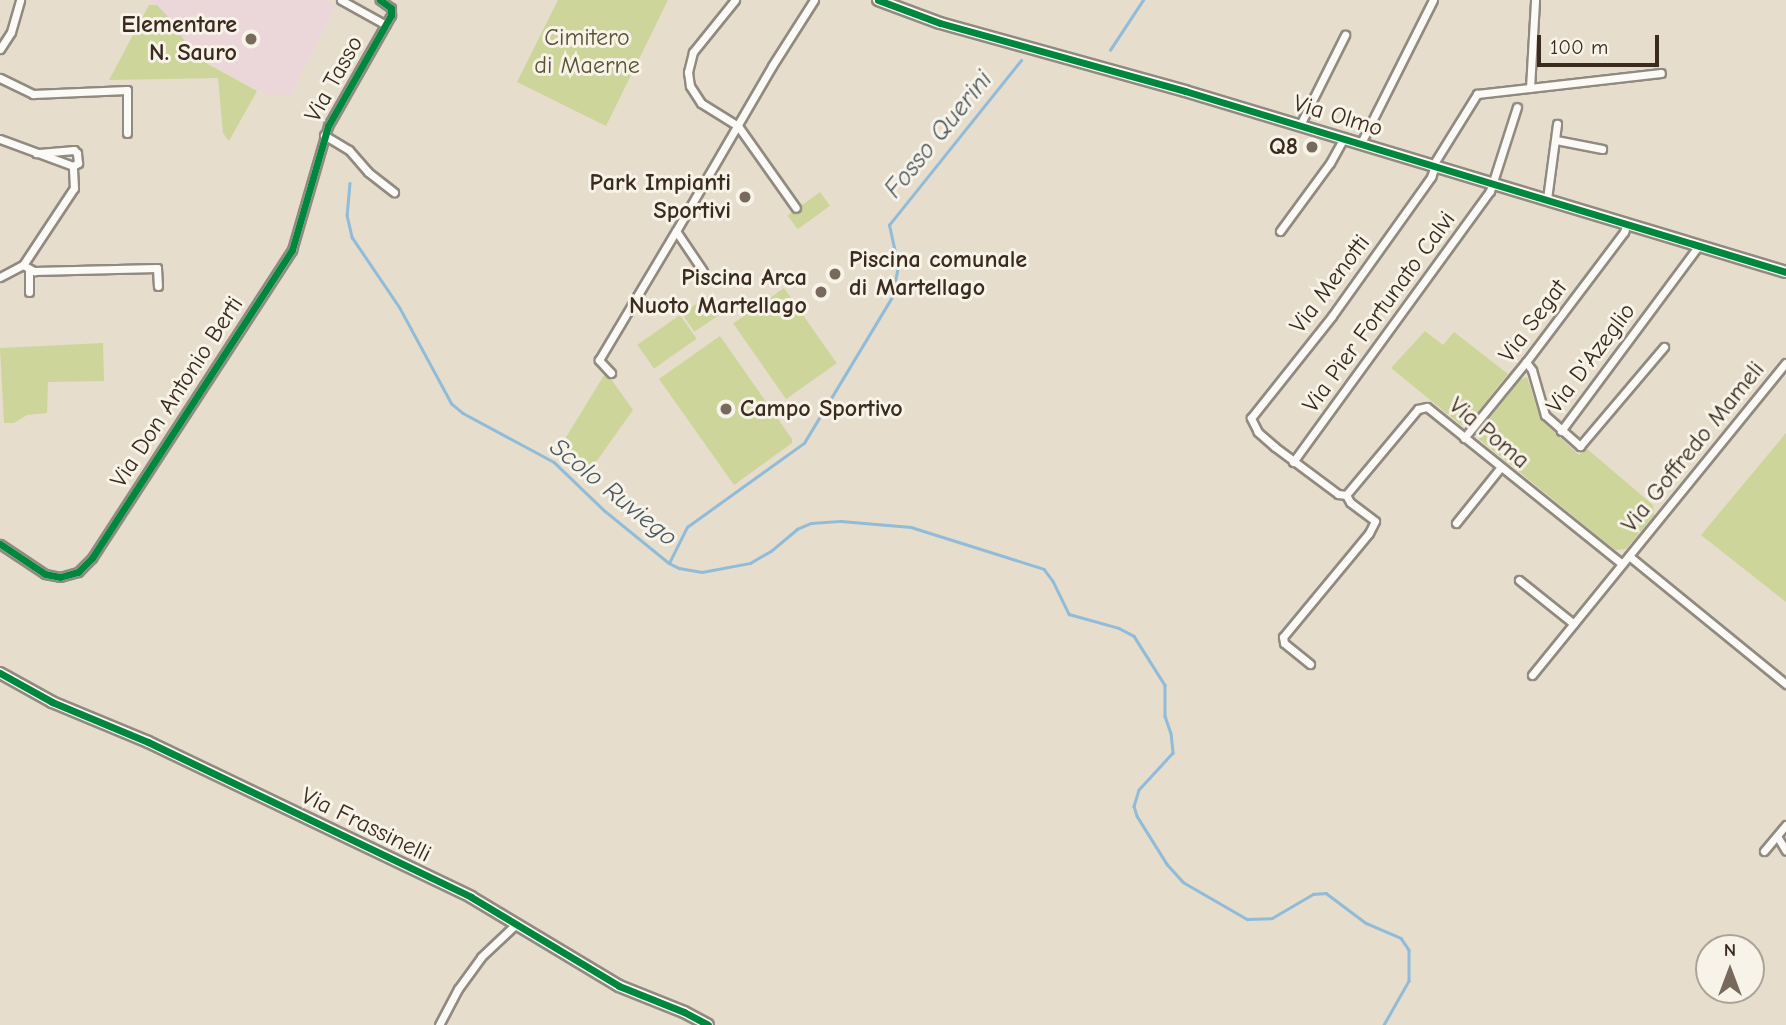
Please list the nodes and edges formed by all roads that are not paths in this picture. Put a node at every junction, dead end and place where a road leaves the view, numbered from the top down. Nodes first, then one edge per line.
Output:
1 (20, 0) edge
2 (341, 0) edge
3 (380, 0) edge
4 (735, 0) edge
5 (814, 0) edge
6 (878, 0) edge
7 (1433, 0) edge
8 (1535, 0) edge
9 (386, 25) junction
10 (1345, 36) dead end
11 (0, 49) edge
12 (1661, 72) dead end
13 (0, 78) edge
14 (1530, 88) junction
15 (1517, 107) dead end
16 (1557, 124) dead end
17 (736, 125) junction
18 (1300, 125) junction
19 (127, 133) dead end
20 (1344, 138) junction
21 (0, 139) edge
22 (323, 139) junction
23 (1556, 140) junction
24 (1361, 143) junction
25 (1602, 149) dead end
26 (36, 153) junction
27 (73, 166) junction
28 (1434, 166) junction
29 (1494, 183) junction
30 (394, 192) dead end
31 (1547, 200) junction
32 (796, 208) dead end
33 (1627, 224) junction
34 (676, 231) junction
35 (1279, 231) dead end
36 (1699, 245) junction
37 (26, 267) junction
38 (703, 271) dead end
39 (1786, 272) edge
40 (0, 277) edge
41 (158, 286) dead end
42 (29, 292) dead end
43 (1664, 347) dead end
44 (1526, 362) junction
45 (1786, 363) edge
46 (611, 373) dead end
47 (1561, 431) junction
48 (1464, 438) junction
49 (1293, 462) junction
50 (1500, 468) junction
51 (1346, 495) junction
52 (1456, 523) dead end
53 (0, 544) edge
54 (1629, 556) junction
55 (1622, 564) junction
56 (1519, 579) dead end
57 (1574, 624) junction
58 (1310, 664) dead end
59 (0, 673) edge
60 (1532, 675) dead end
61 (1786, 684) edge
62 (1786, 825) edge
63 (1777, 836) junction
64 (1764, 851) dead end
65 (1786, 852) edge
66 (516, 924) junction
67 (439, 1025) edge
68 (708, 1025) edge

1 - 11 street
2 - 9 street, Via Tasso
3 - 9 street, Via Tasso
4 - 17 street
5 - 17 street
6 - 18 street, Via Olmo
7 - 24 street, Via Olmo
8 - 14 street
9 - 22 street, Via Tasso
10 - 18 street, Via Olmo
12 - 14 street
13 - 19 street
14 - 28 street, Via Menotti
15 - 29 street
16 - 23 street
17 - 32 street
17 - 34 street
18 - 20 street, Via Olmo
20 - 24 street, Via Olmo
20 - 35 street
21 - 26 street
22 - 30 street
22 - 53 street, Via Don Antonio Berti
23 - 25 street
23 - 31 street
24 - 28 street, Via Olmo
26 - 27 street
26 - 27 street
27 - 37 street
28 - 29 street, Via Olmo
28 - 49 street, Via Menotti
29 - 31 street, Via Olmo
29 - 49 street, Via Pier Fortunato Calvi
31 - 33 street, Via Olmo
33 - 36 street, Via Olmo
33 - 44 street, Via Segat
34 - 38 street
34 - 46 street
36 - 39 street, Via Olmo
36 - 47 street, Via D'Azeglio
37 - 40 street
37 - 41 street
37 - 42 street
43 - 47 street
44 - 47 street, Via D'Azeglio
44 - 48 street, Via Segat
45 - 54 street, Via Goffredo Mameli
48 - 50 street, Via Poma
48 - 51 street, Via Poma
49 - 51 street
50 - 52 street
50 - 55 street, Via Poma
51 - 58 street
54 - 55 street, Via Goffredo Mameli
54 - 61 street
55 - 57 street, Via Goffredo Mameli
56 - 57 street
57 - 60 street, Via Goffredo Mameli
59 - 66 street, Via Frassinelli
62 - 63 street
63 - 64 street
63 - 65 street
66 - 67 street
66 - 68 street, Via Frassinelli

